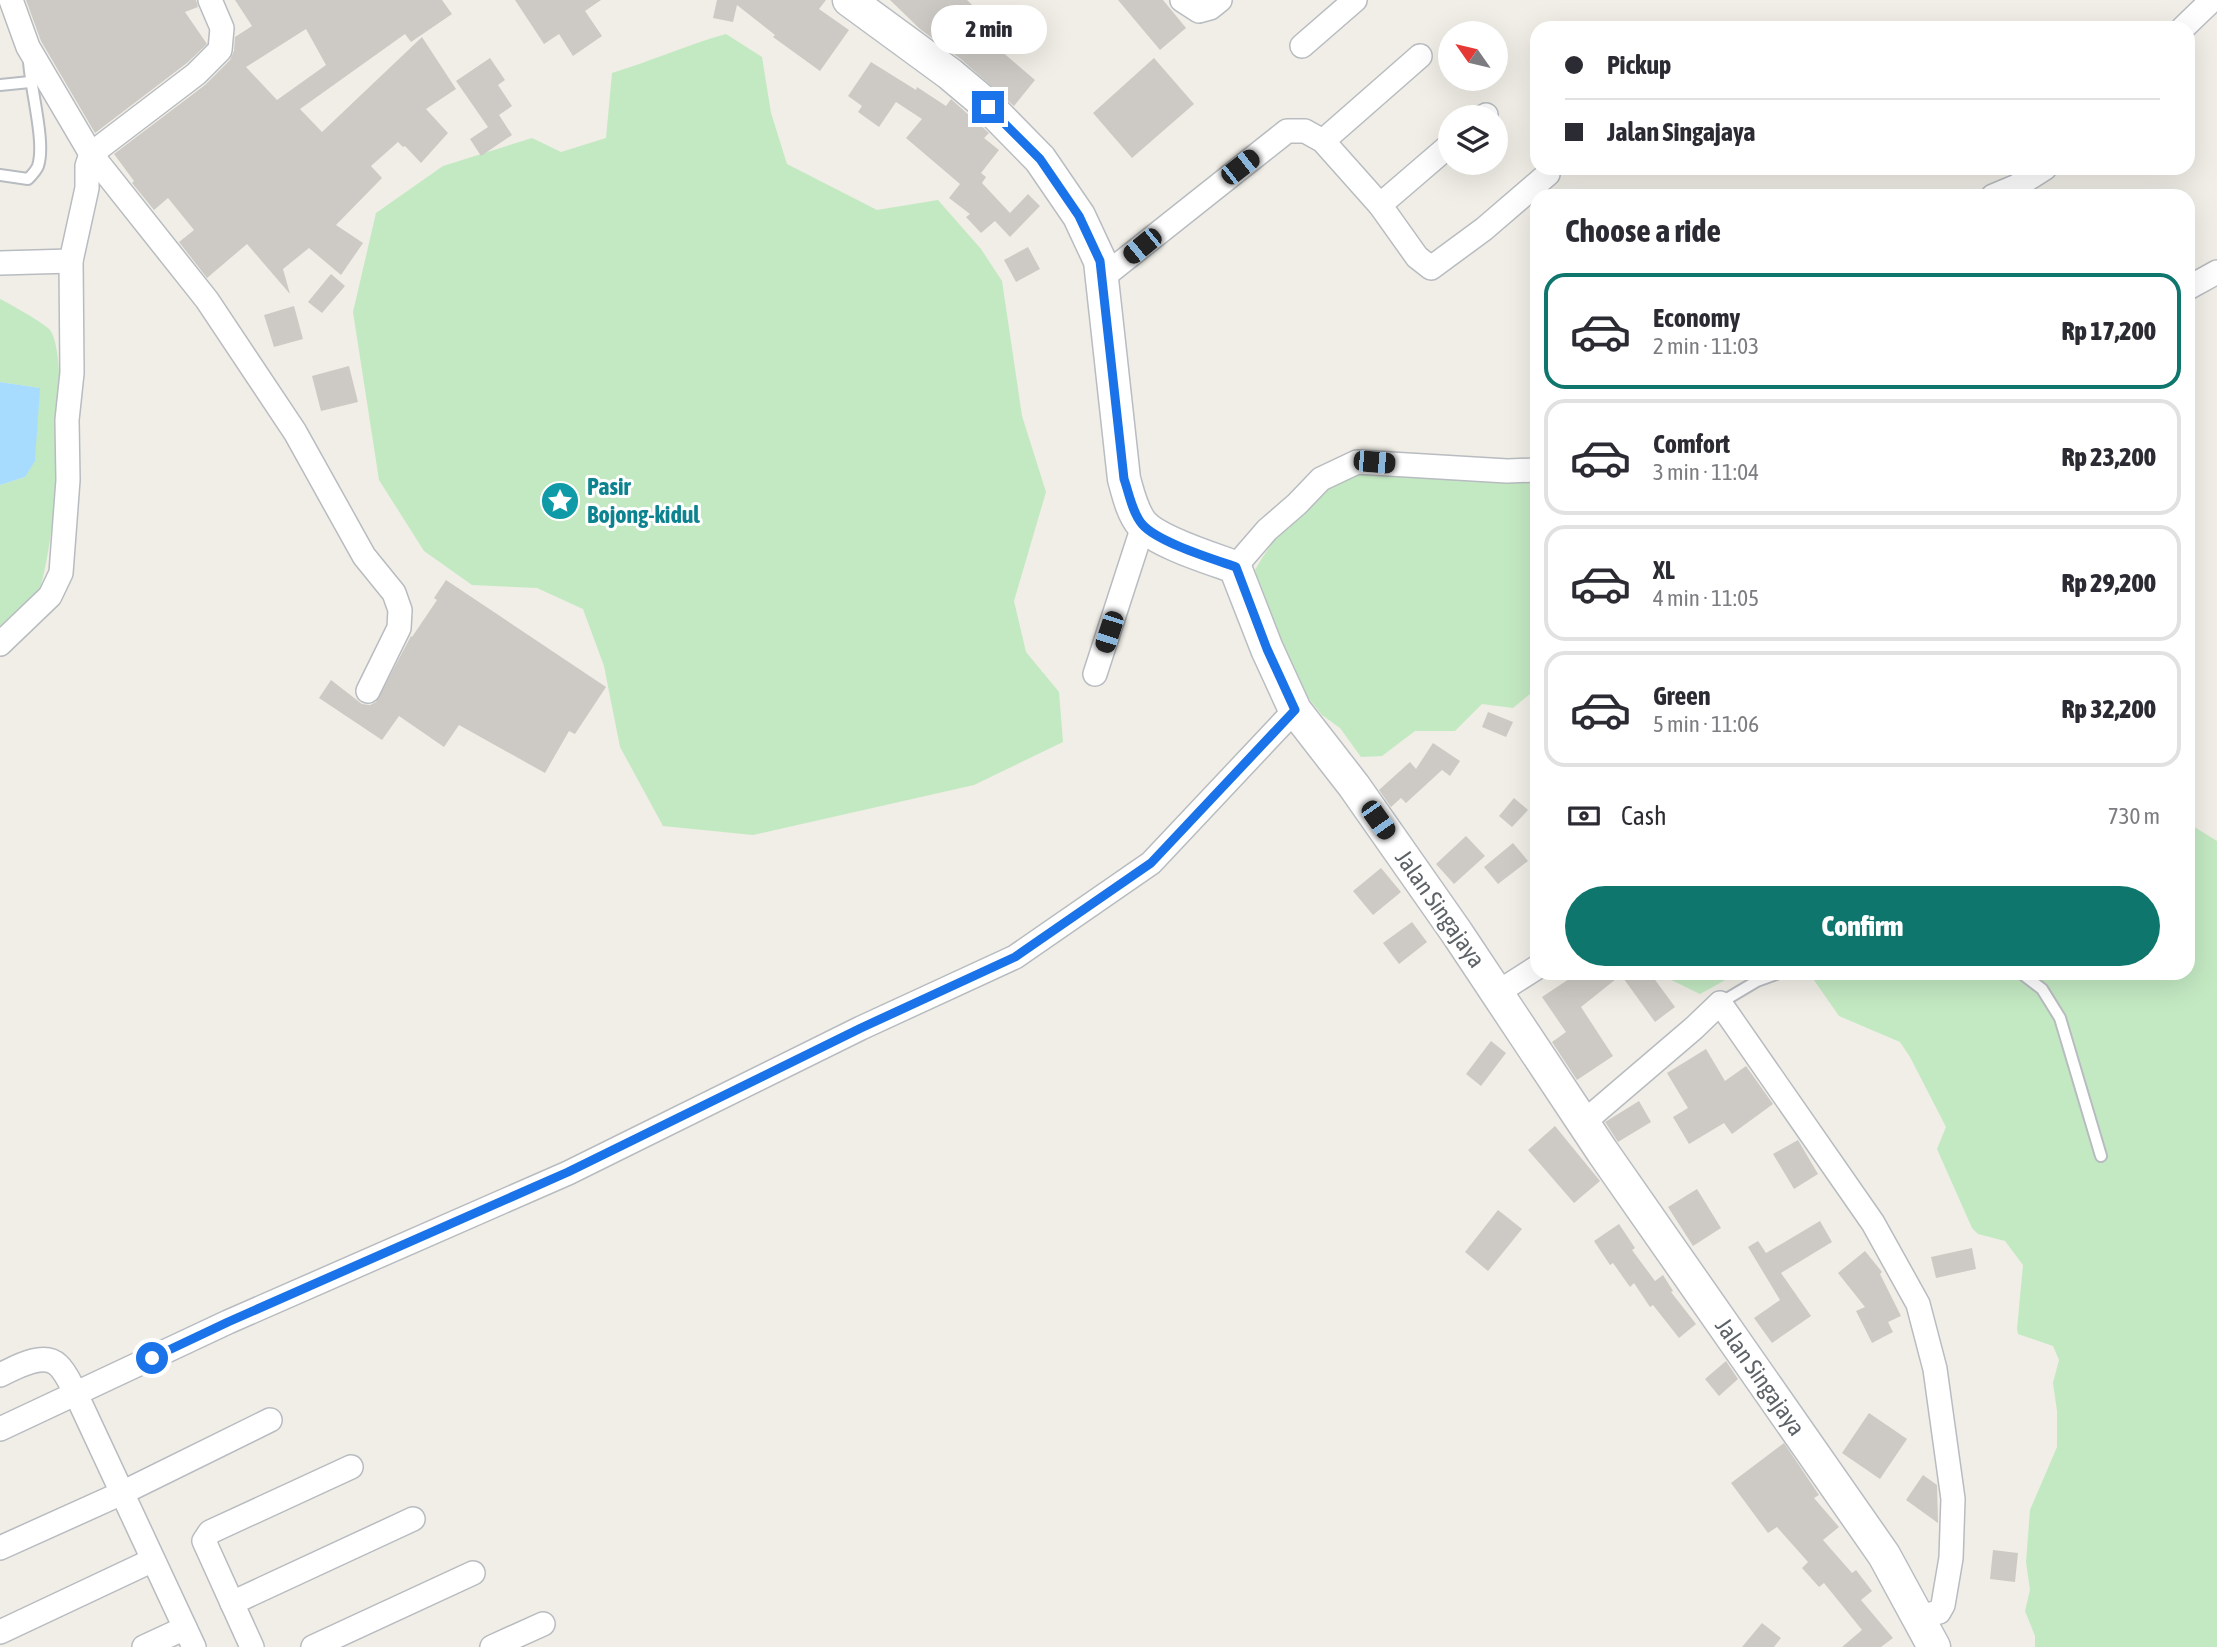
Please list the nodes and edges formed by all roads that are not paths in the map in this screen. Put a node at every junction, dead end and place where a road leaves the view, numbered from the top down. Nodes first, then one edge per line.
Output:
1 (10, 0) edge
2 (210, 0) edge
3 (849, 0) edge
4 (1182, 0) edge
5 (1220, 0) edge
6 (1355, 0) edge
7 (2212, 0) edge
8 (2190, 21) edge
9 (1302, 46) dead end
10 (28, 47) junction
11 (1420, 56) dead end
12 (30, 82) junction
13 (0, 85) edge
14 (1323, 141) junction
15 (91, 154) junction
16 (1438, 155) edge
17 (0, 175) edge
18 (1547, 175) edge
19 (2034, 175) edge
20 (1530, 189) edge
21 (1531, 189) edge
22 (2010, 189) edge
23 (1380, 205) junction
24 (71, 261) junction
25 (0, 263) edge
26 (2217, 272) edge
27 (1102, 277) junction
28 (2195, 284) edge
29 (1530, 470) edge
30 (1143, 526) junction
31 (1236, 567) junction
32 (0, 644) edge
33 (1095, 674) dead end
34 (368, 691) dead end
35 (1295, 710) junction
36 (1530, 972) edge
37 (1760, 980) edge
38 (2030, 980) edge
39 (1497, 993) junction
40 (1720, 1003) junction
41 (1584, 1122) junction
42 (2101, 1156) dead end
43 (0, 1375) edge
44 (76, 1394) junction
45 (270, 1420) dead end
46 (0, 1429) edge
47 (351, 1467) dead end
48 (122, 1493) junction
49 (413, 1519) dead end
50 (0, 1548) edge
51 (153, 1560) junction
52 (473, 1573) dead end
53 (232, 1603) junction
54 (1919, 1617) junction
55 (543, 1624) dead end
56 (0, 1632) edge
57 (190, 1638) edge
58 (144, 1647) edge
59 (253, 1647) edge
60 (313, 1647) edge
61 (492, 1647) edge
62 (1934, 1647) edge

1 - 10 street
2 - 15 street
3 - 27 street
4 - 5 street
6 - 9 street
7 - 8 street
10 - 12 lane
10 - 15 street
11 - 14 street
12 - 13 lane
12 - 17 lane
14 - 23 street
14 - 27 street
15 - 24 street
15 - 34 street
16 - 23 street
18 - 21 street
19 - 22 street
20 - 23 street
24 - 25 street
24 - 32 street
26 - 28 street
27 - 30 street
29 - 31 street
30 - 31 street
30 - 33 street
31 - 35 street, Jalan Singajaya
35 - 39 street, Jalan Singajaya
35 - 44 street
36 - 39 street
37 - 40 lane
38 - 42 lane
39 - 41 street, Jalan Singajaya
40 - 41 street
40 - 54 street
41 - 54 street, Jalan Singajaya
43 - 44 street
44 - 46 street
44 - 48 street
45 - 48 street
47 - 53 street
48 - 50 street
48 - 51 street
49 - 53 street
51 - 56 street
51 - 57 street
52 - 60 street
53 - 59 street
54 - 62 street, Jalan Singajaya
55 - 61 street
57 - 58 street

